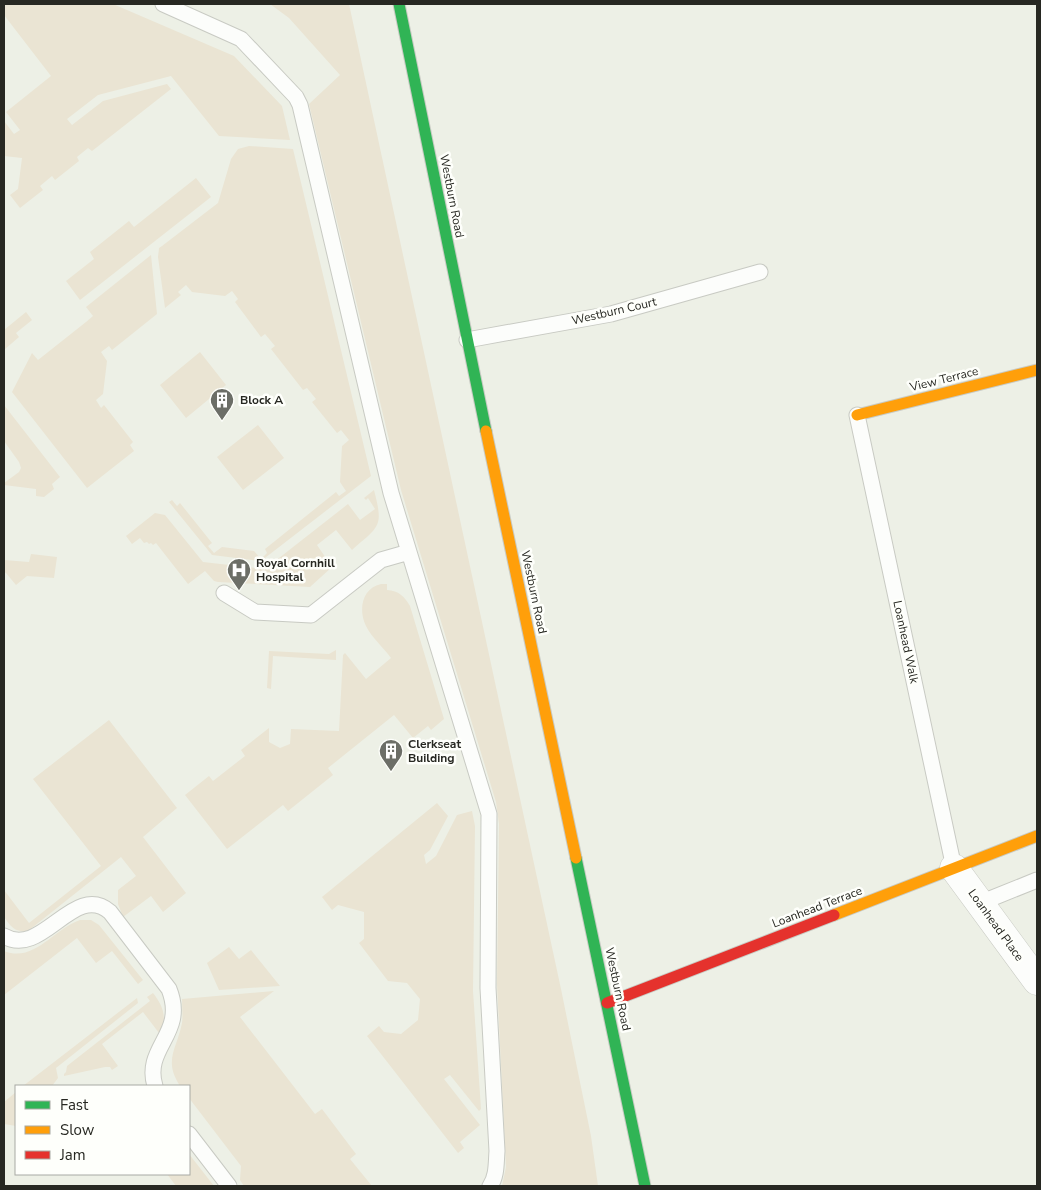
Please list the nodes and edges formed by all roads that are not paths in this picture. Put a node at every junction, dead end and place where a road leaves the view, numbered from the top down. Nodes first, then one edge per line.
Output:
1 (163, 4) edge
2 (399, 4) edge
3 (760, 272) dead end
4 (467, 340) junction
5 (1037, 370) edge
6 (857, 416) joint
7 (409, 552) junction
8 (224, 593) dead end
9 (1037, 836) edge
10 (954, 868) junction
11 (1037, 880) edge
12 (980, 903) junction
13 (4, 936) edge
14 (1037, 982) edge
15 (607, 1003) junction
16 (155, 1085) edge
17 (190, 1135) edge
18 (229, 1186) edge
19 (490, 1186) edge
20 (645, 1186) edge

1 - 7 lane
2 - 4 main road, Westburn Road
3 - 4 lane, Westburn Court
4 - 15 main road, Westburn Road
5 - 6 main road, View Terrace
6 - 10 lane, Loanhead Walk
7 - 8 lane
7 - 19 lane
9 - 10 main road, Loanhead Terrace
10 - 12 street, Loanhead Place
10 - 15 main road, Loanhead Terrace
11 - 12 lane
12 - 14 street, Loanhead Place
13 - 16 lane
15 - 20 main road, Westburn Road
17 - 18 lane

